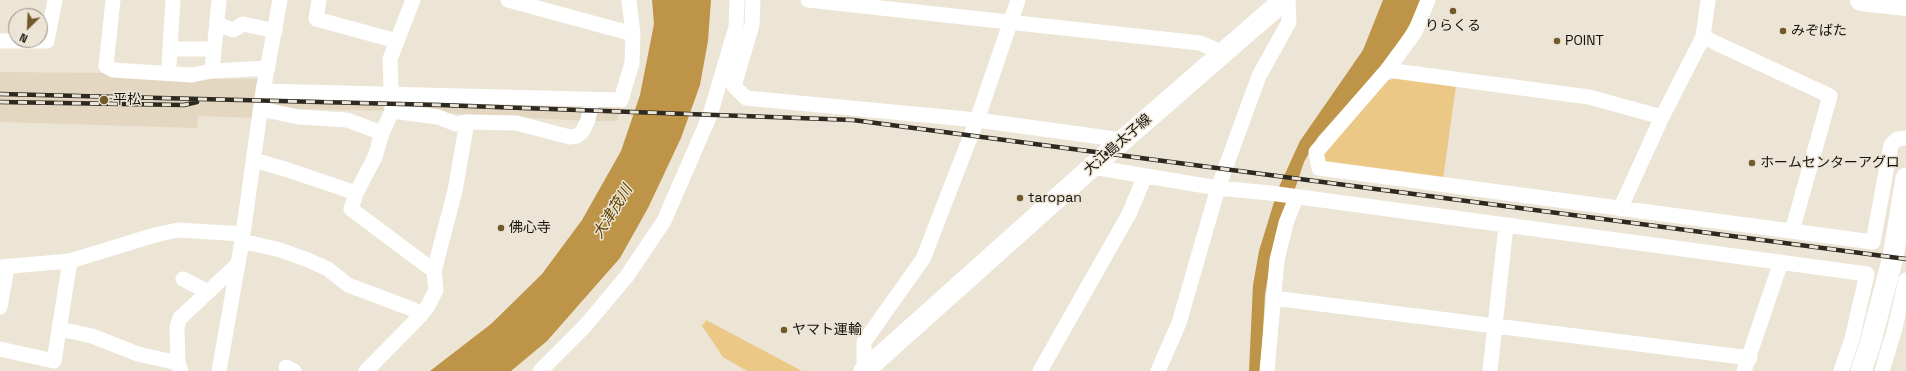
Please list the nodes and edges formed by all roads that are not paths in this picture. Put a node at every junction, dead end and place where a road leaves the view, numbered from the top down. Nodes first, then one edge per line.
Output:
1 (55, 0) edge
2 (113, 0) edge
3 (173, 0) edge
4 (220, 0) edge
5 (280, 0) edge
6 (319, 0) edge
7 (413, 0) edge
8 (508, 0) edge
9 (630, 0) edge
10 (737, 0) edge
11 (753, 0) edge
12 (808, 0) edge
13 (1018, 0) edge
14 (1284, 0) edge
15 (1288, 0) edge
16 (1428, 0) edge
17 (1708, 0) edge
18 (1861, 0) edge
19 (1906, 5) edge
20 (1010, 23) junction
21 (217, 24) junction
22 (275, 31) junction
23 (633, 34) junction
24 (1703, 37) junction
25 (0, 41) edge
26 (397, 41) junction
27 (170, 49) junction
28 (214, 49) junction
29 (1223, 53) junction
30 (169, 65) dead end
31 (268, 68) junction
32 (1387, 70) junction
33 (212, 71) junction
34 (263, 91) junction
35 (392, 95) junction
36 (592, 99) junction
37 (261, 109) junction
38 (392, 111) junction
39 (1662, 117) junction
40 (977, 120) junction
41 (467, 122) junction
42 (382, 133) junction
43 (1906, 138) edge
44 (1123, 140) junction
45 (254, 160) junction
46 (1092, 167) junction
47 (1145, 176) junction
48 (1906, 178) edge
49 (1218, 188) junction
50 (356, 193) junction
51 (1296, 198) junction
52 (1620, 209) junction
53 (1506, 226) junction
54 (1792, 231) junction
55 (243, 237) junction
56 (70, 261) junction
57 (1781, 262) junction
58 (237, 265) junction
59 (4, 268) edge
60 (434, 272) junction
61 (183, 279) dead end
62 (1906, 280) edge
63 (208, 292) junction
64 (1273, 298) junction
65 (0, 307) edge
66 (420, 316) junction
67 (1496, 327) junction
68 (60, 329) junction
69 (0, 349) edge
70 (1747, 364) edge
71 (179, 367) edge
72 (219, 371) edge
73 (366, 371) edge
74 (540, 371) edge
75 (864, 371) edge
76 (1040, 371) edge
77 (1158, 371) edge
78 (1268, 371) edge
79 (1490, 371) edge
80 (1841, 371) edge
81 (1862, 371) edge
82 (1882, 371) edge

1 - 25 street
2 - 33 street
3 - 27 street
4 - 21 street
5 - 22 street
6 - 26 street
7 - 26 street
8 - 23 street
9 - 23 street
10 - 74 street
11 - 40 street
12 - 20 street
13 - 20 street
14 - 29 main road, 大江島太子線
15 - 49 street
16 - 32 street
17 - 24 street
18 - 19 highway
20 - 29 street
20 - 40 street
21 - 22 street
21 - 28 street
22 - 31 street
23 - 36 street
24 - 39 street
24 - 54 street
26 - 35 street
27 - 28 street
27 - 30 street
28 - 33 street
29 - 44 main road, 大江島太子線
31 - 33 street
31 - 34 street
32 - 39 street
32 - 52 street
34 - 35 street
34 - 37 street
35 - 36 street
35 - 38 street
36 - 41 street
37 - 42 street
37 - 45 street
38 - 41 street
38 - 42 street
39 - 52 street
40 - 44 street
40 - 75 street
41 - 60 street
42 - 50 street
43 - 54 street
44 - 46 main road, 大江島太子線
45 - 50 street
45 - 55 street
46 - 47 street
46 - 75 main road, 大江島太子線
47 - 49 street
47 - 76 street
48 - 81 main road
49 - 51 street
49 - 77 street
50 - 60 street
51 - 53 street
51 - 64 street
52 - 54 street
53 - 57 street
53 - 67 street
55 - 56 street
55 - 58 street
55 - 66 street
56 - 59 street
56 - 68 street
57 - 70 street
57 - 80 street
58 - 63 street
58 - 72 street
59 - 65 street
60 - 66 street
61 - 63 street
62 - 82 street
63 - 71 street
64 - 67 street
64 - 78 street
66 - 73 street
67 - 70 street
67 - 79 street
68 - 69 street
68 - 71 street

